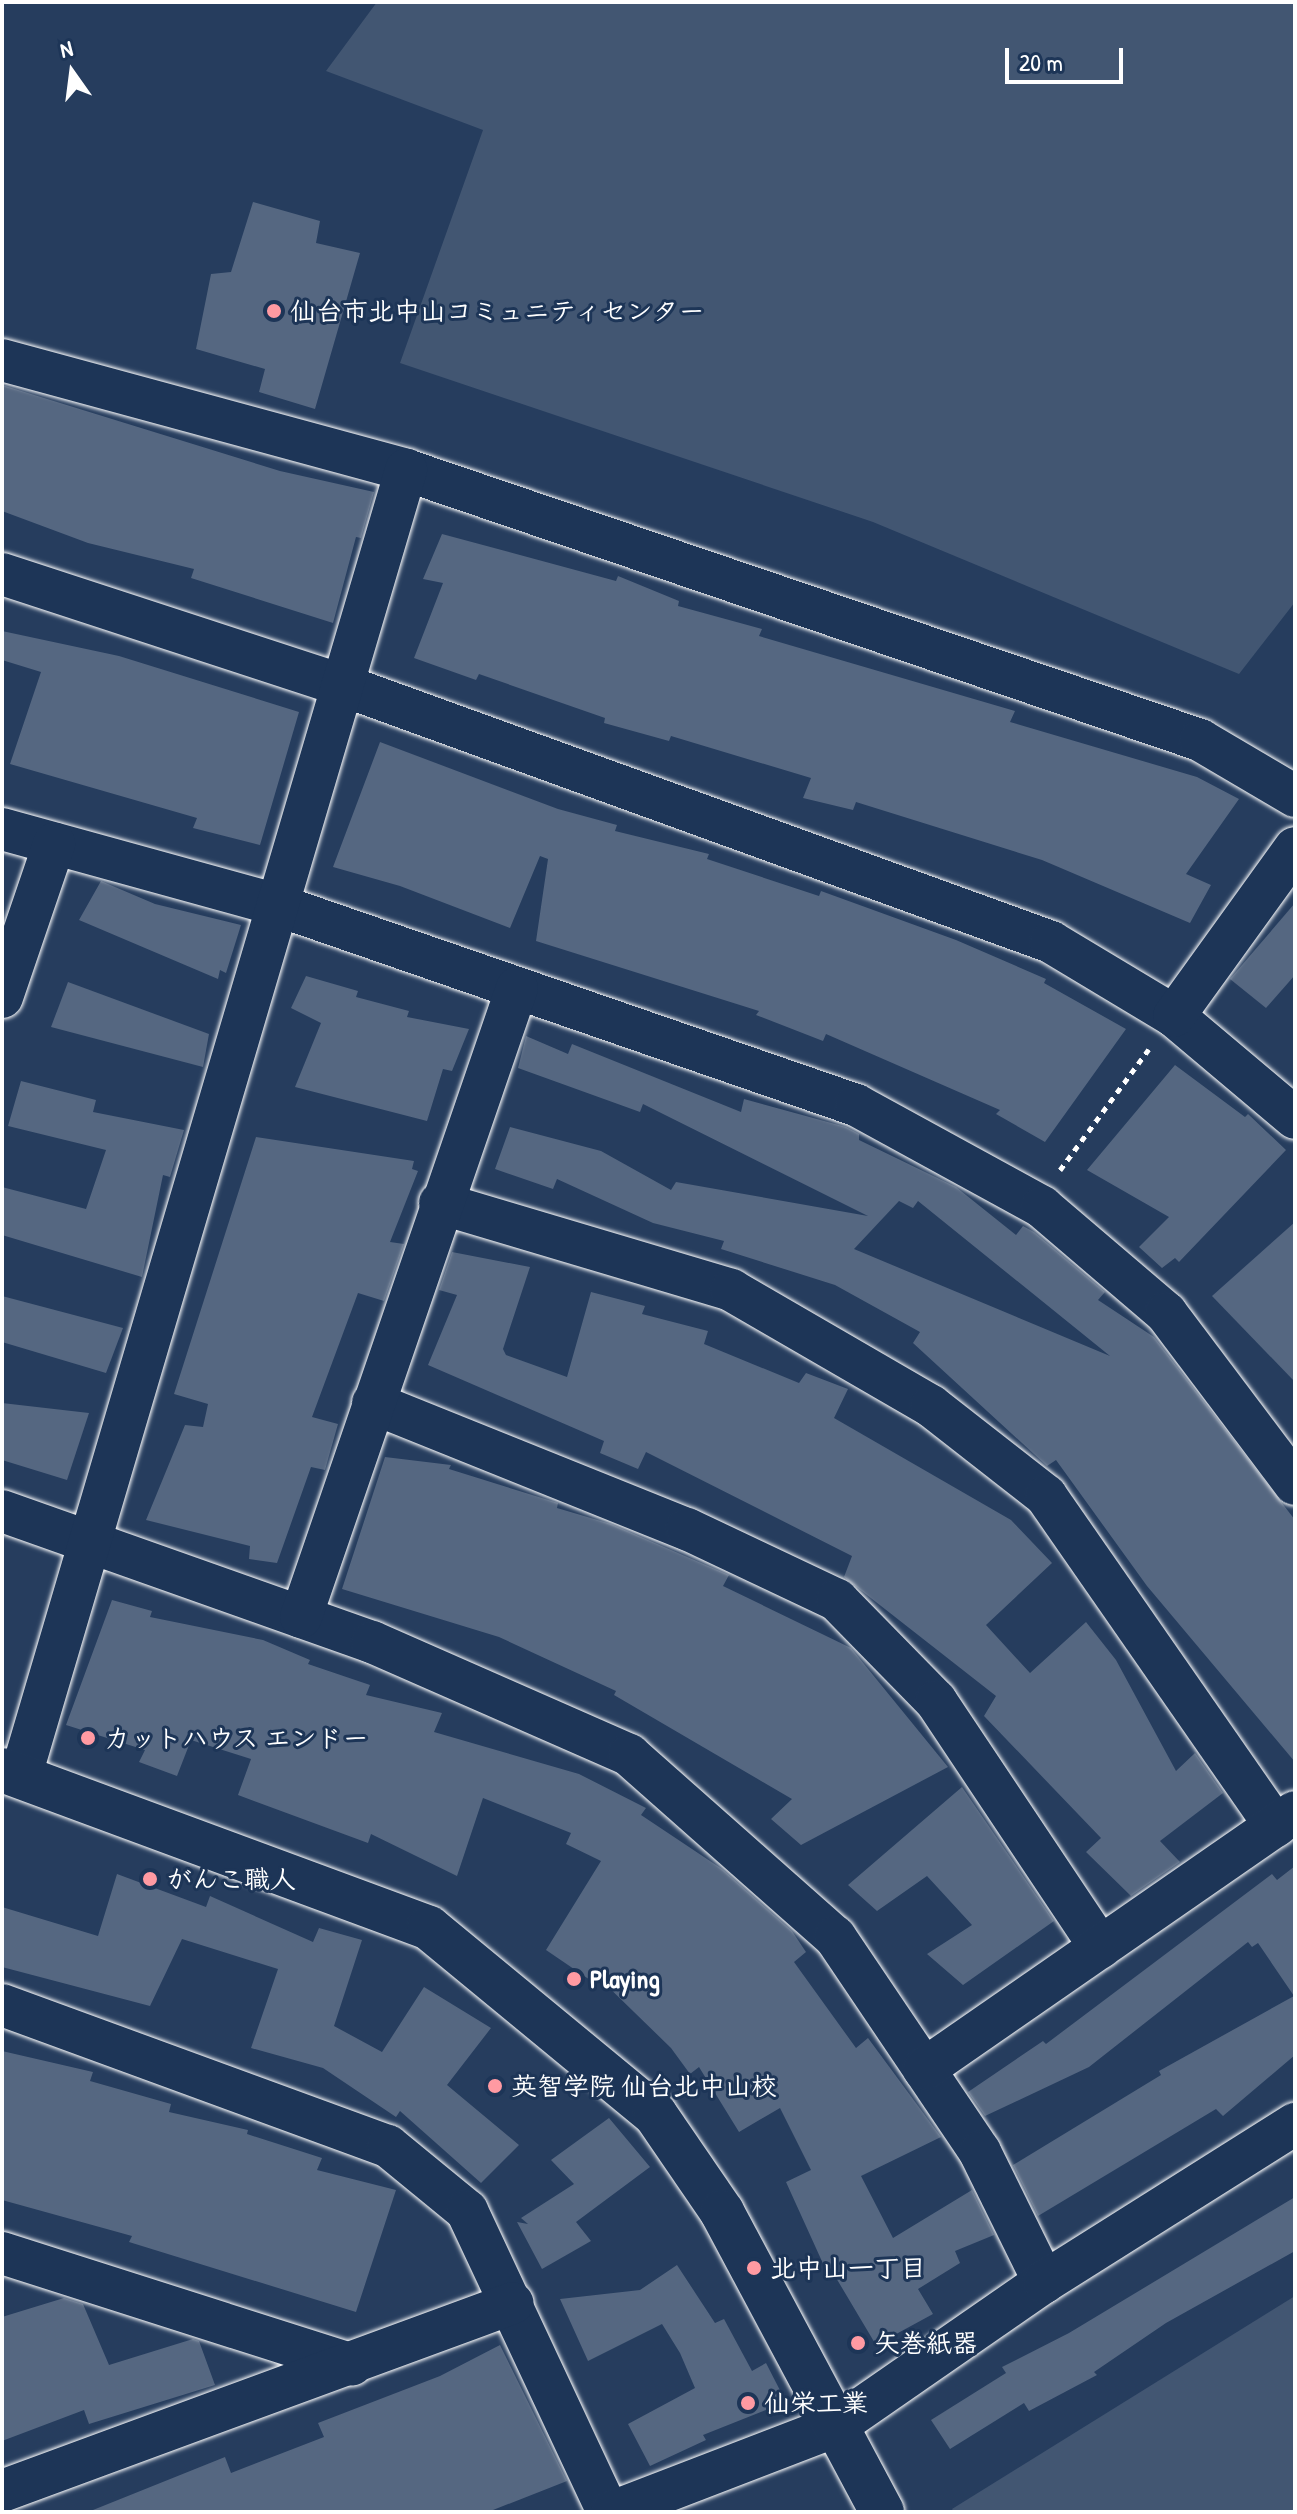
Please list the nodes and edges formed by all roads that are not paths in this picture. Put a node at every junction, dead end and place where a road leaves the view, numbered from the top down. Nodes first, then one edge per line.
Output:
1 (2, 360) edge
2 (406, 470) junction
3 (2, 574) edge
4 (342, 685) junction
5 (1295, 796) edge
6 (2, 829) edge
7 (54, 844) junction
8 (1295, 848) edge
9 (277, 905) junction
10 (517, 988) junction
11 (2, 997) edge
12 (1174, 1016) junction
13 (1295, 1118) edge
14 (440, 1203) junction
15 (373, 1403) junction
16 (1295, 1484) edge
17 (2, 1511) edge
18 (89, 1541) junction
19 (301, 1617) junction
20 (11, 1773) edge
21 (1285, 1819) edge
22 (1100, 1947) junction
23 (2, 2005) edge
24 (924, 2069) junction
25 (1295, 2124) edge
26 (13, 2264) edge
27 (1044, 2282) junction
28 (513, 2303) junction
29 (352, 2365) junction
30 (836, 2426) junction
31 (2, 2491) edge
32 (610, 2512) edge
33 (882, 2512) edge

1 - 2 street
2 - 4 street
2 - 5 street
3 - 4 street
4 - 9 street
4 - 12 street
6 - 7 street
7 - 9 street
7 - 11 street
8 - 12 street
9 - 10 street
9 - 18 street
10 - 14 street
10 - 16 street
12 - 13 street
14 - 15 street
14 - 21 street
15 - 19 street
15 - 22 street
17 - 18 street
18 - 19 street
18 - 20 street
19 - 24 street
20 - 30 street
21 - 22 street
22 - 24 street
23 - 28 street
24 - 27 street
25 - 27 street
26 - 29 street
27 - 30 street
28 - 29 street
28 - 32 street
29 - 31 street
30 - 32 street
30 - 33 street

